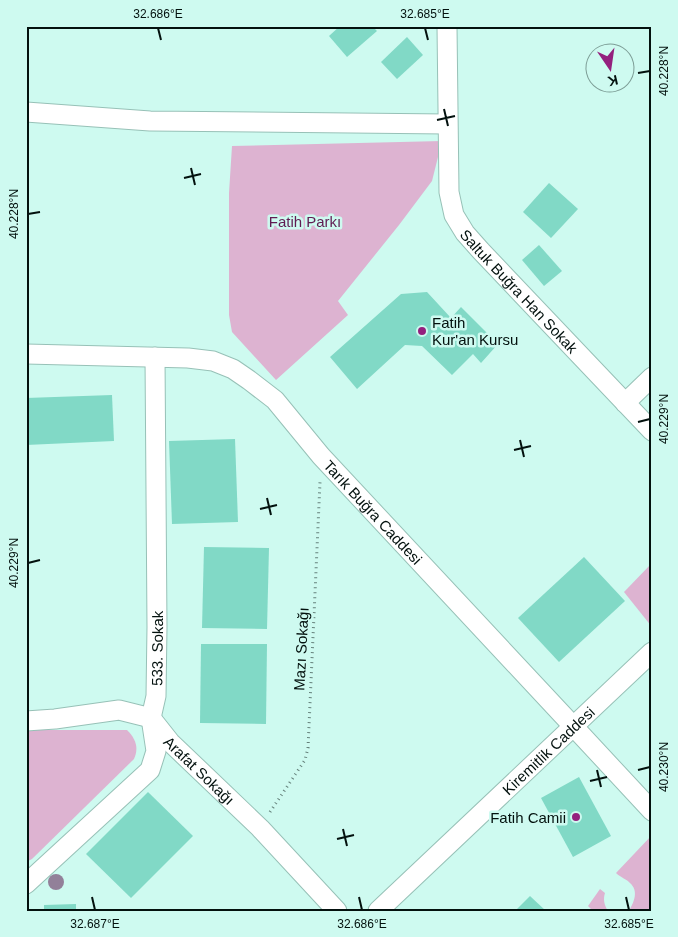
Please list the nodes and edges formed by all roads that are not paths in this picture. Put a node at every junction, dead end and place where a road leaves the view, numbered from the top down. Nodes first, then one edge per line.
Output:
1 (447, 26) edge
2 (26, 112) edge
3 (448, 124) junction
4 (26, 354) edge
5 (155, 356) junction
6 (652, 377) edge
7 (625, 403) junction
8 (652, 431) edge
9 (652, 652) edge
10 (151, 718) junction
11 (26, 721) edge
12 (573, 726) junction
13 (652, 812) edge
14 (26, 884) edge
15 (337, 911) edge
16 (378, 911) edge

1 - 3 street, Saltuk Buğra Han Sokak
2 - 3 street
3 - 7 street, Saltuk Buğra Han Sokak
4 - 5 street, Tarık Buğra Caddesi
5 - 10 street, 533. Sokak
5 - 12 street, Tarık Buğra Caddesi
6 - 7 street
7 - 8 street, Saltuk Buğra Han Sokak
9 - 12 street, Kiremitlik Caddesi
10 - 11 street
10 - 14 street, 533. Sokak
10 - 15 street, Arafat Sokağı
12 - 13 street, Tarık Buğra Caddesi
12 - 16 street, Kiremitlik Caddesi

